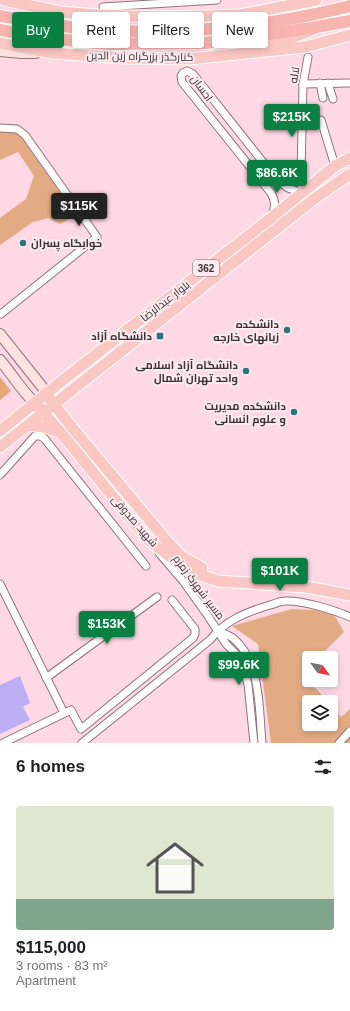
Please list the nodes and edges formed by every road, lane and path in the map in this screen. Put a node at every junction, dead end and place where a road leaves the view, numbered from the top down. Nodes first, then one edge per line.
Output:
1 (4, 0) edge
2 (217, 0) edge
3 (316, 0) edge
4 (208, 1) edge
5 (290, 2) edge
6 (350, 6) edge
7 (103, 7) dead end
8 (0, 16) edge
9 (350, 21) edge
10 (321, 27) junction
11 (0, 30) edge
12 (350, 35) edge
13 (0, 43) edge
14 (0, 51) edge
15 (52, 53) junction
16 (217, 56) junction
17 (308, 56) dead end
18 (320, 83) junction
19 (328, 83) junction
20 (350, 83) edge
21 (303, 84) junction
22 (322, 98) dead end
23 (332, 99) dead end
24 (321, 120) dead end
25 (0, 128) edge
26 (350, 158) edge
27 (335, 166) junction
28 (350, 174) edge
29 (275, 177) junction
30 (264, 184) junction
31 (302, 193) junction
32 (271, 218) junction
33 (1, 314) edge
34 (0, 334) edge
35 (0, 360) edge
36 (75, 389) junction
37 (47, 393) junction
38 (35, 403) junction
39 (55, 405) junction
40 (44, 413) junction
41 (29, 425) junction
42 (70, 425) junction
43 (0, 431) edge
44 (62, 434) junction
45 (0, 447) edge
46 (0, 475) edge
47 (146, 566) dead end
48 (178, 569) junction
49 (0, 584) edge
50 (350, 587) edge
51 (350, 595) edge
52 (157, 597) dead end
53 (172, 600) dead end
54 (350, 617) edge
55 (217, 631) junction
56 (46, 678) junction
57 (64, 713) junction
58 (350, 731) edge
59 (3, 743) edge
60 (82, 743) edge
61 (254, 743) edge
62 (262, 743) edge
63 (339, 743) edge

1 - 5 main road
2 - 4 street
3 - 5 main road
4 - 7 street
6 - 8 highway
9 - 10 highway
10 - 11 highway
10 - 16 main road
12 - 16 main road, کنارگذر بزرگراه زین الدین
13 - 15 main road, کنارگذر بزرگراه زین الدین
14 - 15 main road
15 - 16 main road, کنارگذر بزرگراه زین الدین
17 - 21 street, لاله
18 - 19 street
18 - 21 street
18 - 22 street
19 - 20 street
19 - 23 street
21 - 31 street, لاله
24 - 27 street
25 - 33 street
26 - 27 main road, بلوار عبدالرضا / 362
27 - 31 main road, بلوار عبدالرضا / 362
28 - 36 main road, بلوار عبدالرضا / 362
29 - 30 street
29 - 30 street, احسان
29 - 31 street, احسان
30 - 32 street, احسان
31 - 32 main road, بلوار عبدالرضا / 362
32 - 37 main road, بلوار عبدالرضا / 362
34 - 37 main road
35 - 38 main road
36 - 39 main road, بلوار عبدالرضا / 362
36 - 42 main road
37 - 38 main road, بلوار عبدالرضا / 362
37 - 39 main road, شهید صدوقی
38 - 40 main road, شهید صدوقی
38 - 43 main road, بلوار عبدالرضا / 362
39 - 40 main road, بلوار عبدالرضا / 362
39 - 42 main road, شهید صدوقی
40 - 41 main road, بلوار عبدالرضا / 362
40 - 44 main road, شهید صدوقی
41 - 44 main road
41 - 45 main road, بلوار عبدالرضا / 362
42 - 50 main road, شهید صدوقی
44 - 48 main road, شهید صدوقی
46 - 47 street
48 - 51 main road, شهید صدوقی
48 - 55 street, مسیر شهرک زمزم
49 - 56 street
52 - 56 street
53 - 57 street
54 - 55 street
55 - 60 street
55 - 61 street, مسیر شهرک زمزم
55 - 62 street
56 - 57 street
57 - 59 street
58 - 63 street

